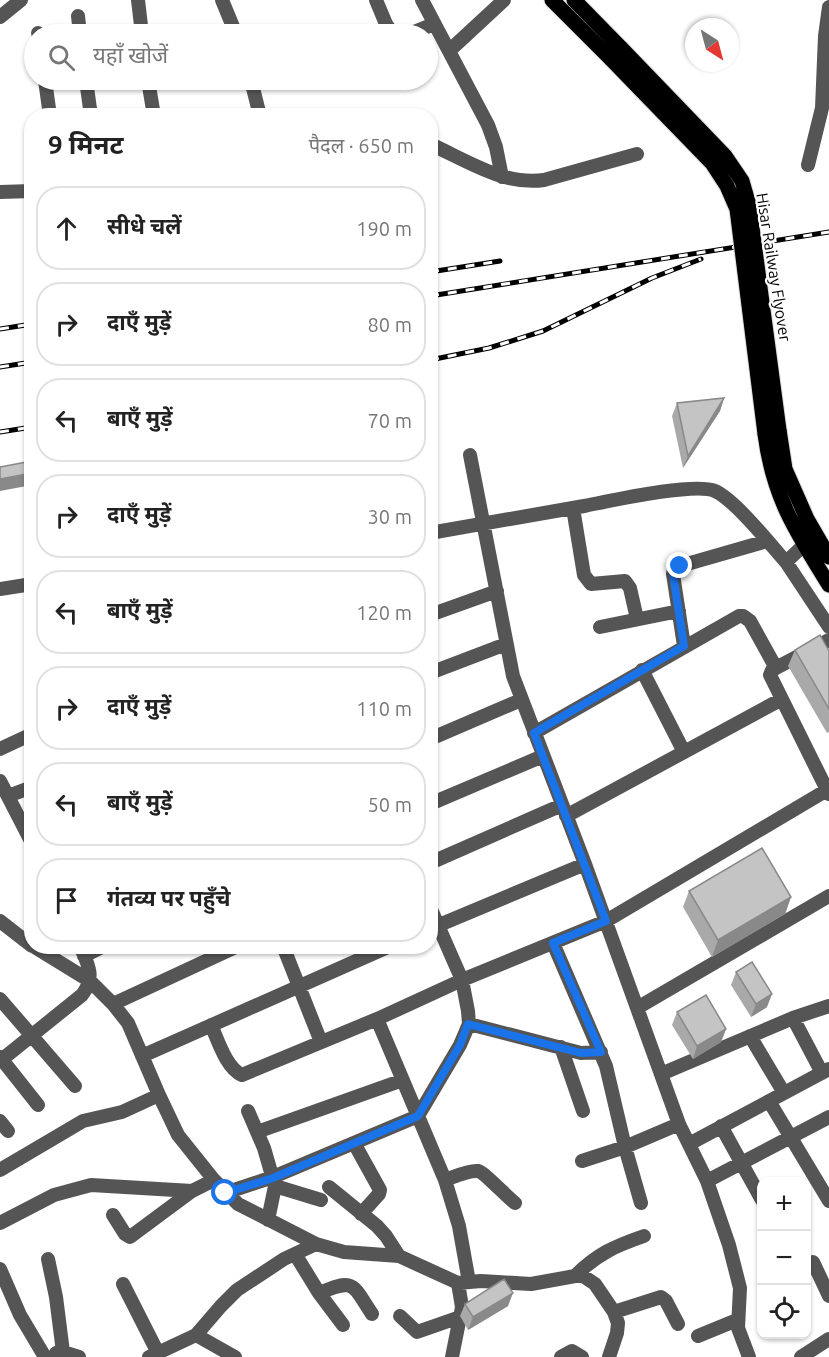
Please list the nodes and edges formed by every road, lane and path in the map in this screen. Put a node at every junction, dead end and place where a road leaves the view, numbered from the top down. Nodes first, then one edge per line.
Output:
1 (21, 0) edge
2 (138, 0) edge
3 (222, 0) edge
4 (376, 0) edge
5 (422, 0) edge
6 (504, 0) edge
7 (552, 0) edge
8 (574, 0) edge
9 (828, 15) edge
10 (78, 16) dead end
11 (0, 17) edge
12 (79, 24) edge
13 (141, 24) edge
14 (232, 24) edge
15 (386, 24) edge
16 (435, 24) edge
17 (438, 30) edge
18 (449, 51) junction
19 (616, 53) junction
20 (46, 90) edge
21 (88, 90) edge
22 (150, 90) edge
23 (254, 90) edge
24 (826, 94) edge
25 (49, 108) edge
26 (91, 108) edge
27 (153, 108) edge
28 (258, 108) edge
29 (438, 148) edge
30 (637, 154) dead end
31 (808, 165) dead end
32 (502, 177) junction
33 (24, 191) edge
34 (0, 192) edge
35 (772, 432) junction
36 (470, 454) dead end
37 (573, 508) junction
38 (483, 524) junction
39 (438, 532) edge
40 (767, 541) junction
41 (804, 545) junction
42 (829, 557) edge
43 (786, 562) junction
44 (24, 585) edge
45 (829, 585) edge
46 (0, 589) edge
47 (497, 591) junction
48 (679, 611) junction
49 (438, 612) edge
50 (637, 619) junction
51 (600, 627) dead end
52 (829, 627) edge
53 (829, 640) edge
54 (506, 644) junction
55 (684, 646) junction
56 (776, 668) junction
57 (642, 670) junction
58 (438, 671) edge
59 (782, 699) junction
60 (521, 700) junction
61 (534, 733) junction
62 (438, 736) edge
63 (24, 738) edge
64 (0, 749) edge
65 (684, 752) junction
66 (543, 756) junction
67 (0, 781) edge
68 (24, 790) edge
69 (828, 792) edge
70 (8, 796) junction
71 (438, 801) edge
72 (564, 811) junction
73 (24, 827) edge
74 (438, 860) edge
75 (585, 864) junction
76 (829, 896) edge
77 (0, 921) edge
78 (606, 921) junction
79 (438, 926) edge
80 (438, 933) edge
81 (24, 940) edge
82 (553, 943) junction
83 (45, 954) edge
84 (83, 954) edge
85 (219, 954) edge
86 (286, 954) edge
87 (372, 954) edge
88 (462, 980) junction
89 (90, 981) junction
90 (299, 986) junction
91 (0, 999) edge
92 (113, 1004) junction
93 (829, 1006) edge
94 (638, 1008) junction
95 (793, 1018) junction
96 (377, 1019) junction
97 (468, 1024) junction
98 (211, 1025) junction
99 (31, 1036) junction
100 (750, 1036) junction
101 (321, 1042) junction
102 (561, 1047) junction
103 (601, 1052) junction
104 (142, 1056) junction
105 (1, 1059) edge
106 (826, 1071) edge
107 (662, 1074) junction
108 (403, 1080) junction
109 (75, 1086) dead end
110 (784, 1093) junction
111 (159, 1095) junction
112 (769, 1101) junction
113 (38, 1105) dead end
114 (248, 1111) dead end
115 (583, 1111) dead end
116 (418, 1116) junction
117 (829, 1117) edge
118 (679, 1124) junction
119 (721, 1126) junction
120 (257, 1132) junction
121 (791, 1139) junction
122 (354, 1143) junction
123 (689, 1144) junction
124 (625, 1147) junction
125 (582, 1161) dead end
126 (741, 1163) junction
127 (0, 1170) edge
128 (214, 1180) junction
129 (445, 1180) junction
130 (707, 1181) junction
131 (274, 1182) junction
132 (329, 1187) dead end
133 (192, 1191) junction
134 (757, 1191) edge
135 (225, 1193) junction
136 (321, 1200) dead end
137 (829, 1201) edge
138 (515, 1203) dead end
139 (641, 1203) dead end
140 (361, 1214) junction
141 (113, 1215) dead end
142 (268, 1220) junction
143 (0, 1224) edge
144 (644, 1236) dead end
145 (316, 1244) junction
146 (295, 1254) junction
147 (399, 1256) junction
148 (48, 1259) dead end
149 (813, 1262) dead end
150 (0, 1269) edge
151 (575, 1276) junction
152 (464, 1282) junction
153 (123, 1284) dead end
154 (319, 1293) junction
155 (829, 1296) edge
156 (614, 1312) junction
157 (372, 1314) dead end
158 (400, 1316) dead end
159 (460, 1317) junction
160 (737, 1320) junction
161 (678, 1324) dead end
162 (343, 1325) dead end
163 (196, 1335) junction
164 (698, 1336) dead end
165 (829, 1339) edge
166 (63, 1352) junction
167 (154, 1355) edge
168 (47, 1357) edge
169 (79, 1357) edge
170 (235, 1357) edge
171 (452, 1357) edge
172 (561, 1357) edge
173 (582, 1357) edge
174 (609, 1357) edge
175 (748, 1357) edge
176 (801, 1357) edge

1 - 11 street
2 - 13 street
3 - 14 street
4 - 15 street
5 - 16 street
6 - 18 street
7 - 19 main road, Hisar Railway Flyover
8 - 19 main road, Hisar Railway Flyover
9 - 24 street
10 - 12 street
17 - 18 street
18 - 32 street
19 - 35 main road, Hisar Railway Flyover, bridge
20 - 25 street
21 - 26 street
22 - 27 street
23 - 28 street
24 - 31 street
29 - 32 street
30 - 32 street
33 - 34 street
35 - 41 main road, Hisar Railway Flyover
35 - 42 main road, Hisar Railway Flyover
36 - 38 street
37 - 38 street
37 - 40 street
37 - 50 street
38 - 39 street
38 - 47 street
40 - 43 street
40 - 48 street
41 - 43 street
41 - 45 main road, Hisar Railway Flyover
43 - 52 street
44 - 46 street
47 - 49 street
47 - 54 street
48 - 50 street
48 - 55 street
50 - 51 street
53 - 56 street
54 - 58 street
54 - 60 street
55 - 56 street
55 - 57 street
56 - 59 street
57 - 61 street
57 - 65 street
59 - 65 street
59 - 69 street
60 - 61 street
60 - 62 street
61 - 66 street
63 - 64 street
65 - 72 street
66 - 71 street
66 - 72 street
67 - 70 street
68 - 70 street
69 - 78 street
70 - 73 street
72 - 74 street
72 - 75 street
75 - 78 street
75 - 79 street
76 - 94 street
77 - 81 street
78 - 82 street
78 - 94 street
80 - 88 street
82 - 88 street
82 - 103 street
83 - 89 street
84 - 89 street
85 - 92 street
86 - 90 street
87 - 90 street
88 - 96 street
88 - 97 street
89 - 92 street
89 - 99 street
90 - 98 street
90 - 101 street
91 - 99 street
92 - 104 street
93 - 95 street
94 - 107 street
95 - 100 street
95 - 106 street
96 - 101 street
96 - 108 street
97 - 102 street
97 - 116 street
98 - 101 street
98 - 104 street
99 - 105 street
99 - 109 street
100 - 107 street
100 - 110 street
102 - 103 street
102 - 115 street
103 - 124 street
104 - 111 street
105 - 113 street
106 - 110 street
107 - 118 street
108 - 116 street
108 - 120 street
110 - 112 street
111 - 127 street
111 - 128 street
112 - 119 street
112 - 121 street
114 - 120 street
116 - 122 street
116 - 129 street
117 - 121 street
118 - 123 street
118 - 124 street
119 - 123 street
119 - 126 street
120 - 131 street
121 - 126 street
121 - 137 street
122 - 131 street
122 - 140 street
123 - 130 street
124 - 125 street
124 - 139 street
126 - 130 street
126 - 134 street
128 - 133 street
128 - 135 street
129 - 138 street
129 - 152 street
130 - 160 street
131 - 135 street
131 - 136 street
131 - 142 street
132 - 140 street
133 - 141 street
133 - 143 street
135 - 142 street
140 - 147 street
142 - 145 street
144 - 151 street
145 - 146 street
145 - 147 street
146 - 154 street
146 - 163 street
147 - 152 street
148 - 166 street
149 - 155 street
150 - 168 street
151 - 152 street
151 - 156 street
152 - 159 street
153 - 167 street
154 - 157 street
154 - 162 street
156 - 161 street
156 - 174 street
158 - 159 street
159 - 171 street
160 - 164 street
160 - 175 street
163 - 167 street
163 - 170 street
165 - 176 street
166 - 168 street
166 - 169 street
172 - 173 street

